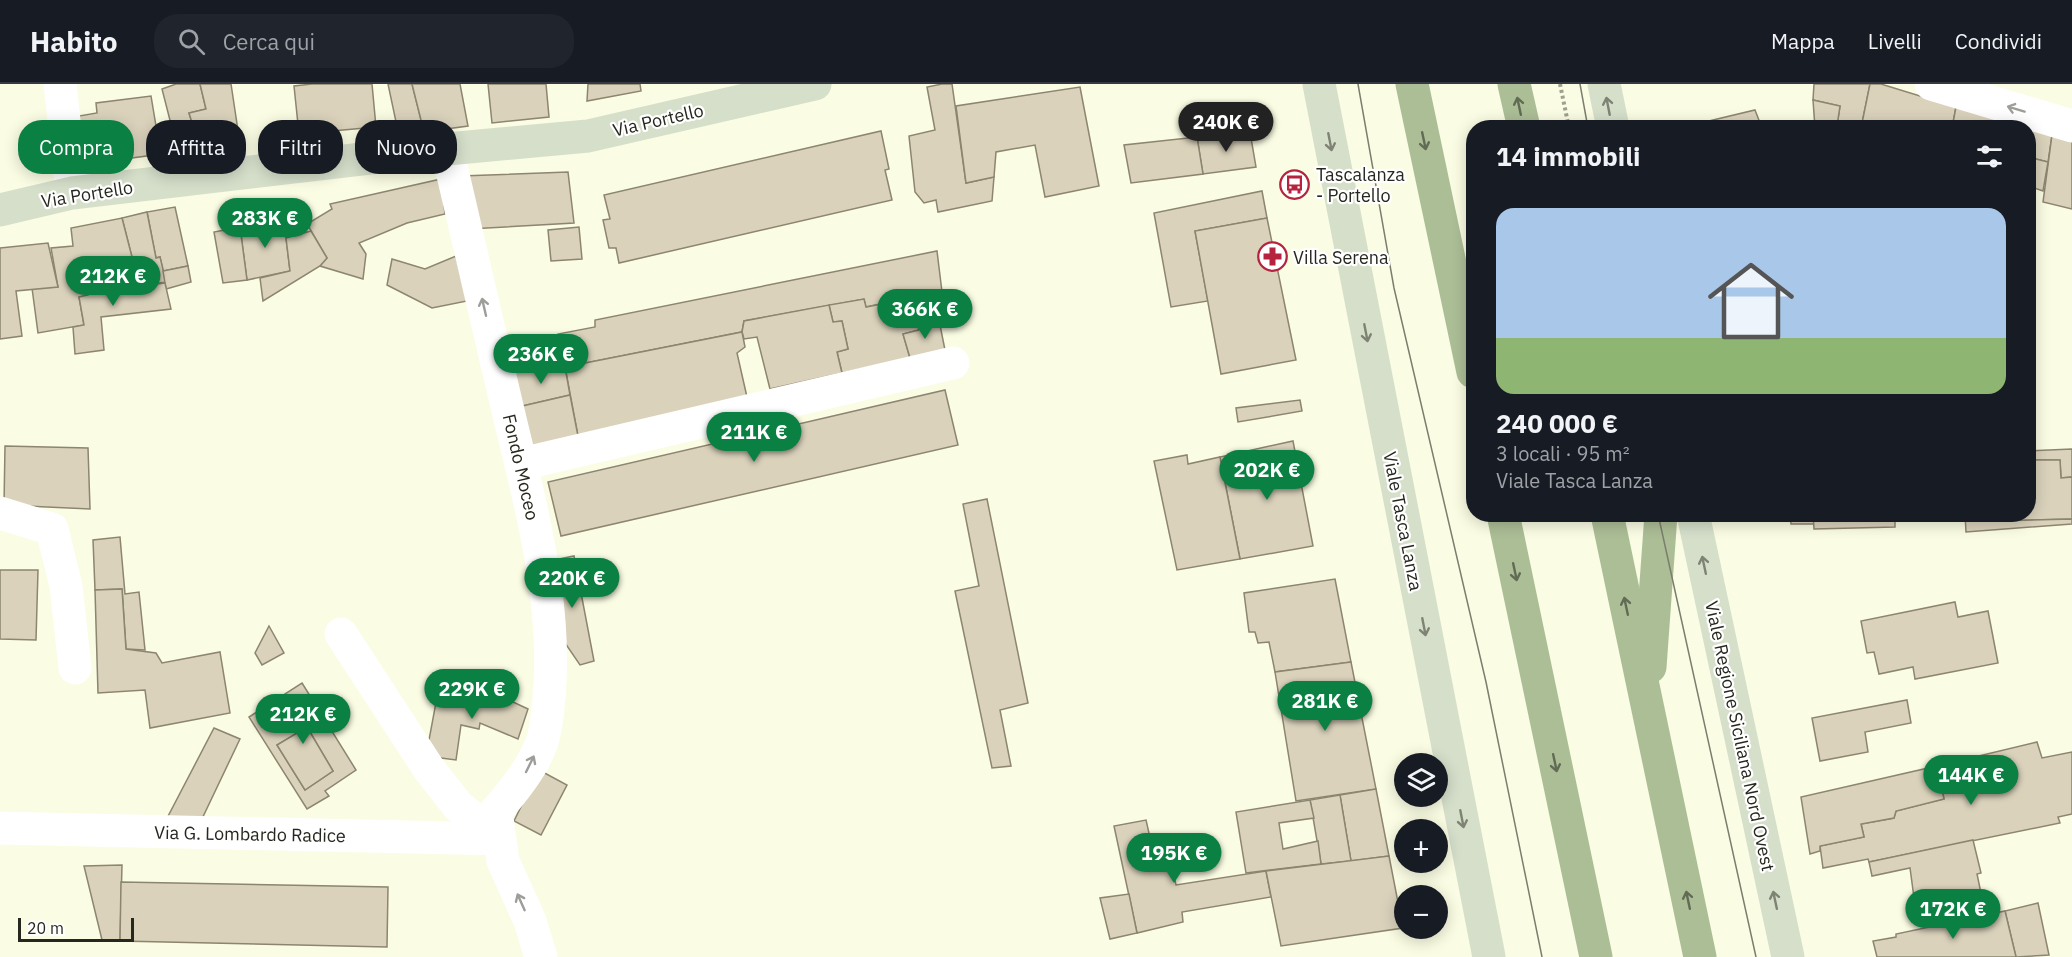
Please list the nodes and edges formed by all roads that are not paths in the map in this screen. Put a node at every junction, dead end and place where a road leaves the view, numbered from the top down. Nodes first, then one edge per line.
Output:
1 (60, 84) edge
2 (815, 84) edge
3 (1319, 84) edge
4 (1412, 84) edge
5 (1514, 84) edge
6 (1604, 84) edge
7 (1931, 84) edge
8 (1522, 120) edge
9 (1611, 120) edge
10 (2072, 126) edge
11 (457, 148) edge
12 (355, 156) edge
13 (453, 174) edge
14 (70, 178) junction
15 (0, 210) edge
16 (1466, 339) edge
17 (953, 363) dead end
18 (521, 464) junction
19 (0, 513) edge
20 (1505, 522) edge
21 (1609, 522) edge
22 (1660, 522) edge
23 (1695, 522) edge
24 (341, 634) dead end
25 (75, 668) dead end
26 (1648, 705) junction
27 (498, 825) junction
28 (0, 828) edge
29 (541, 957) edge
30 (1489, 957) edge
31 (1596, 957) edge
32 (1700, 957) edge
33 (1788, 957) edge

1 - 14 street
2 - 11 street, Via Portello
3 -> 30 street, Viale Tasca Lanza
4 -> 16 main road
8 -> 5 main road
9 -> 6 street
10 -> 7 street
12 - 14 street, Via Portello
18 -> 13 street, Fondo Moceo
14 - 15 street, Via Portello
17 - 18 street
27 -> 18 street, Fondo Moceo
19 - 25 street
20 -> 31 main road
26 -> 21 main road
22 - 26 main road
33 -> 23 street, Viale Regione Siciliana Nord Ovest
24 - 27 street
32 -> 26 main road
27 - 28 street, Via G. Lombardo Radice
29 -> 27 street

